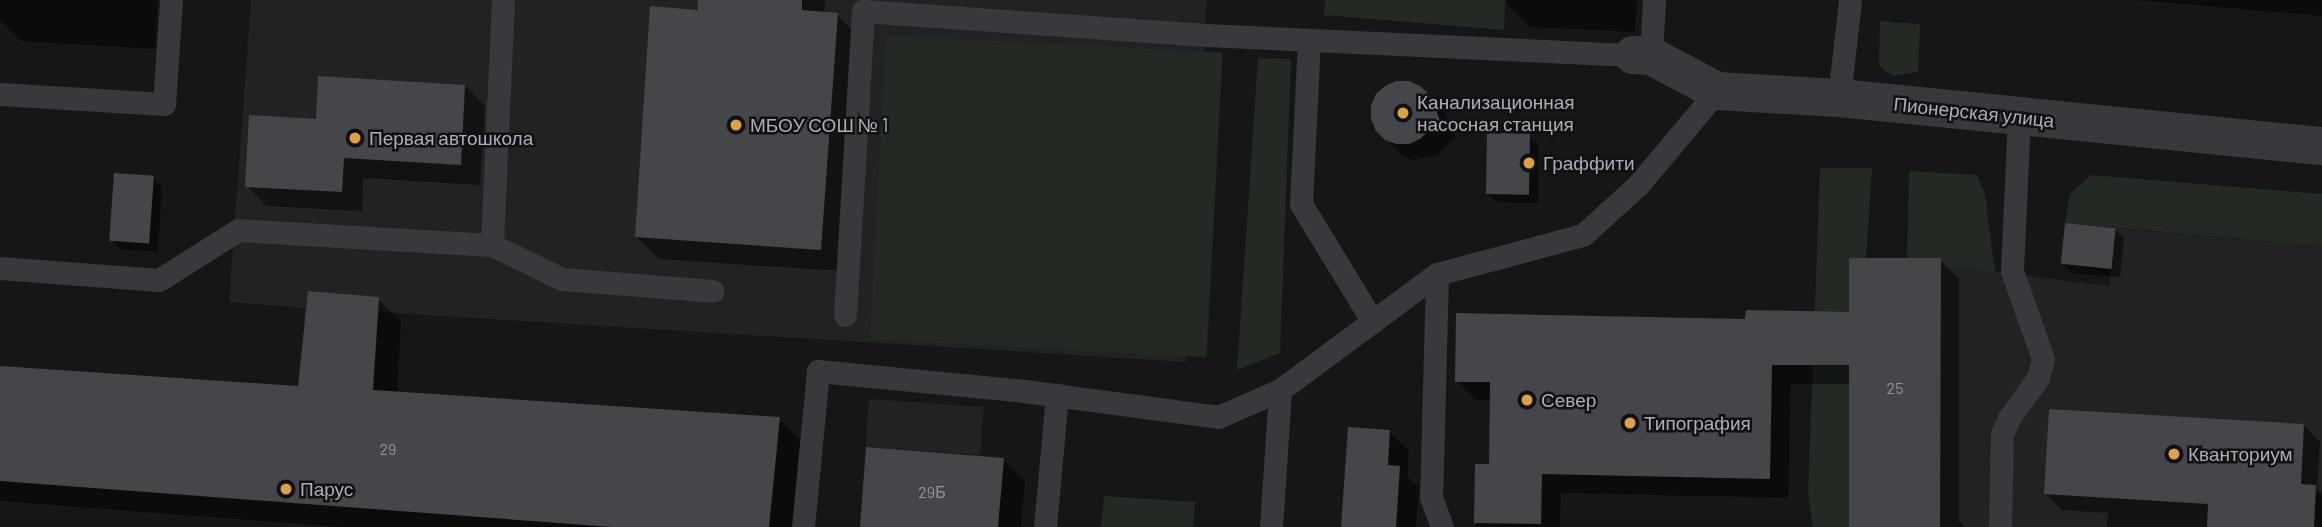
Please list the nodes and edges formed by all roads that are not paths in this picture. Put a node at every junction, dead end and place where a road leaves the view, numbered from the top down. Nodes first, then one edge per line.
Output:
1 (171, 0) edge
2 (503, 0) edge
3 (1654, 0) edge
4 (1850, 0) edge
5 (1000, 10) edge
6 (1309, 40) junction
7 (1642, 55) junction
8 (1717, 90) junction
9 (0, 94) edge
10 (1839, 98) junction
11 (2020, 118) junction
12 (2322, 146) edge
13 (492, 245) junction
14 (0, 268) edge
15 (1437, 274) junction
16 (713, 291) dead end
17 (845, 315) dead end
18 (1373, 322) junction
19 (1280, 390) junction
20 (1057, 395) junction
21 (803, 527) edge
22 (1045, 527) edge
23 (1271, 527) edge
24 (1442, 527) edge
25 (2000, 527) edge

1 - 9 lane
2 - 13 lane
3 - 7 lane
4 - 10 lane
5 - 6 lane
5 - 17 lane
6 - 7 lane
6 - 18 lane
7 - 8 street, Пионерская улица
8 - 10 street, Пионерская улица
8 - 15 lane
10 - 11 street, Пионерская улица
11 - 12 street, Пионерская улица
11 - 25 lane
13 - 14 lane
13 - 16 lane
15 - 18 lane
15 - 24 lane
18 - 19 lane
19 - 20 lane
19 - 23 lane
20 - 21 lane
20 - 22 lane

